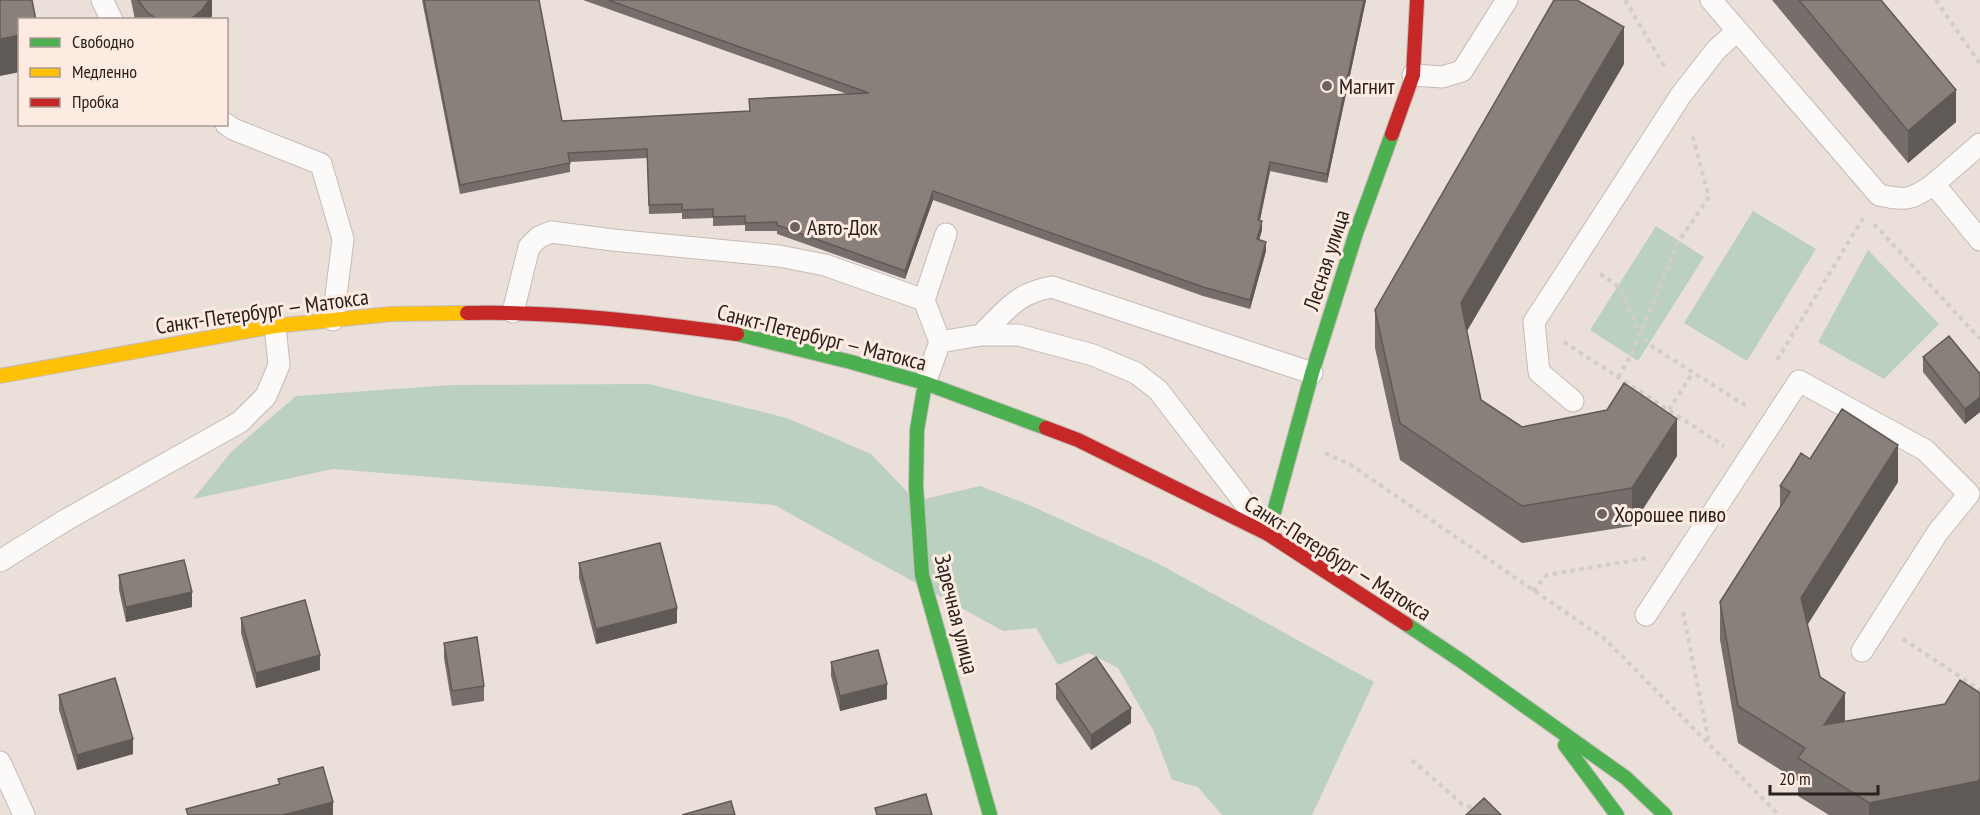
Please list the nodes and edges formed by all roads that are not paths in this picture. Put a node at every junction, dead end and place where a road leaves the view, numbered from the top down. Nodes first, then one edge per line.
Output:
1 (102, 0) edge
2 (1417, 0) edge
3 (1507, 0) edge
4 (1711, 0) edge
5 (111, 18) edge
6 (1737, 31) junction
7 (1413, 75) junction
8 (228, 125) edge
9 (1980, 144) edge
10 (1934, 184) junction
11 (946, 234) dead end
12 (1980, 240) edge
13 (924, 300) junction
14 (513, 312) junction
15 (333, 320) junction
16 (275, 326) junction
17 (981, 335) junction
18 (940, 342) junction
19 (1312, 373) junction
20 (0, 376) edge
21 (925, 382) junction
22 (1573, 401) dead end
23 (1974, 489) edge
24 (1268, 534) junction
25 (0, 561) edge
26 (1647, 615) dead end
27 (1862, 651) dead end
28 (1550, 724) junction
29 (0, 762) edge
30 (24, 815) edge
31 (990, 815) edge
32 (1617, 815) edge
33 (1665, 815) edge

1 - 5 lane
2 - 7 main road, Лесная улица
3 - 7 lane
4 - 6 lane
6 - 10 lane
6 - 22 lane
7 - 19 main road, Лесная улица
8 - 15 lane
9 - 10 lane
10 - 12 lane
11 - 13 lane
13 - 14 lane
13 - 18 lane
14 - 15 main road, Санкт-Петербург — Матокса
14 - 21 main road, Санкт-Петербург — Матокса
15 - 16 main road, Санкт-Петербург — Матокса
16 - 20 main road, Санкт-Петербург — Матокса
16 - 25 lane
17 - 18 lane
17 - 19 lane
17 - 24 lane
18 - 21 lane
19 - 24 main road, Лесная улица
21 - 24 main road, Санкт-Петербург — Матокса
21 - 31 main road, Заречная улица
23 - 26 lane
23 - 27 lane
24 - 28 main road, Санкт-Петербург — Матокса
28 - 32 main road, Санкт-Петербург — Матокса
28 - 33 main road, Санкт-Петербург — Матокса
29 - 30 lane

